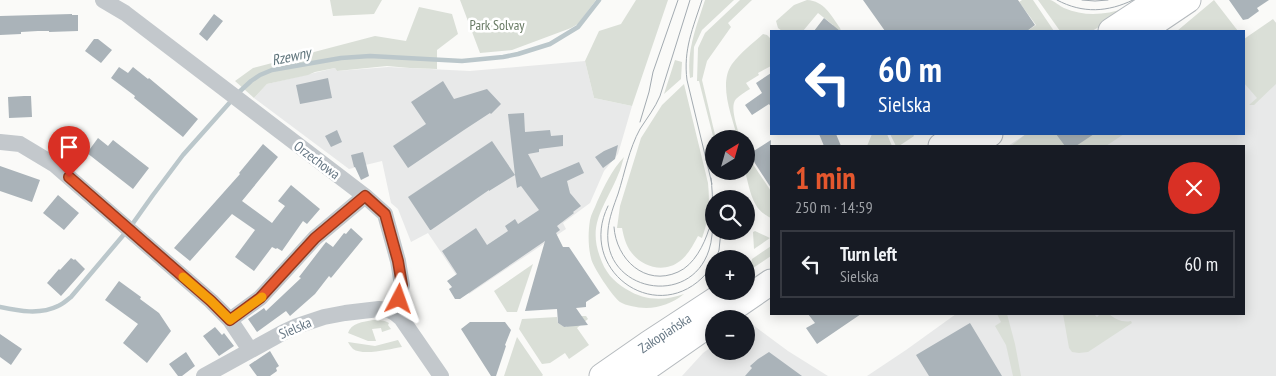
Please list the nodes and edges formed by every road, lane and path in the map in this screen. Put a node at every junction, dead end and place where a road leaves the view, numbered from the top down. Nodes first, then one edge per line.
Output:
1 (102, 0) edge
2 (1158, 0) edge
3 (1188, 0) edge
4 (1113, 30) edge
5 (1143, 30) edge
6 (984, 135) edge
7 (957, 140) edge
8 (0, 142) edge
9 (365, 196) junction
10 (770, 264) edge
11 (755, 274) edge
12 (770, 283) edge
13 (715, 300) edge
14 (730, 310) edge
15 (395, 313) junction
16 (230, 320) junction
17 (705, 327) edge
18 (250, 350) junction
19 (204, 376) edge
20 (441, 376) edge
21 (602, 376) edge
22 (635, 376) edge

1 - 9 street, Orzechowa
2 - 4 main road
3 - 5 main road
6 - 7 main road
8 - 16 street
9 - 15 street, Orzechowa
9 - 16 street
10 - 11 main road
12 - 14 main road, Zakopiańska
13 - 21 main road, Zakopiańska
15 - 18 street, Sielska
15 - 20 street
16 - 18 street
17 - 22 main road, Zakopiańska
18 - 19 street, Sielska

